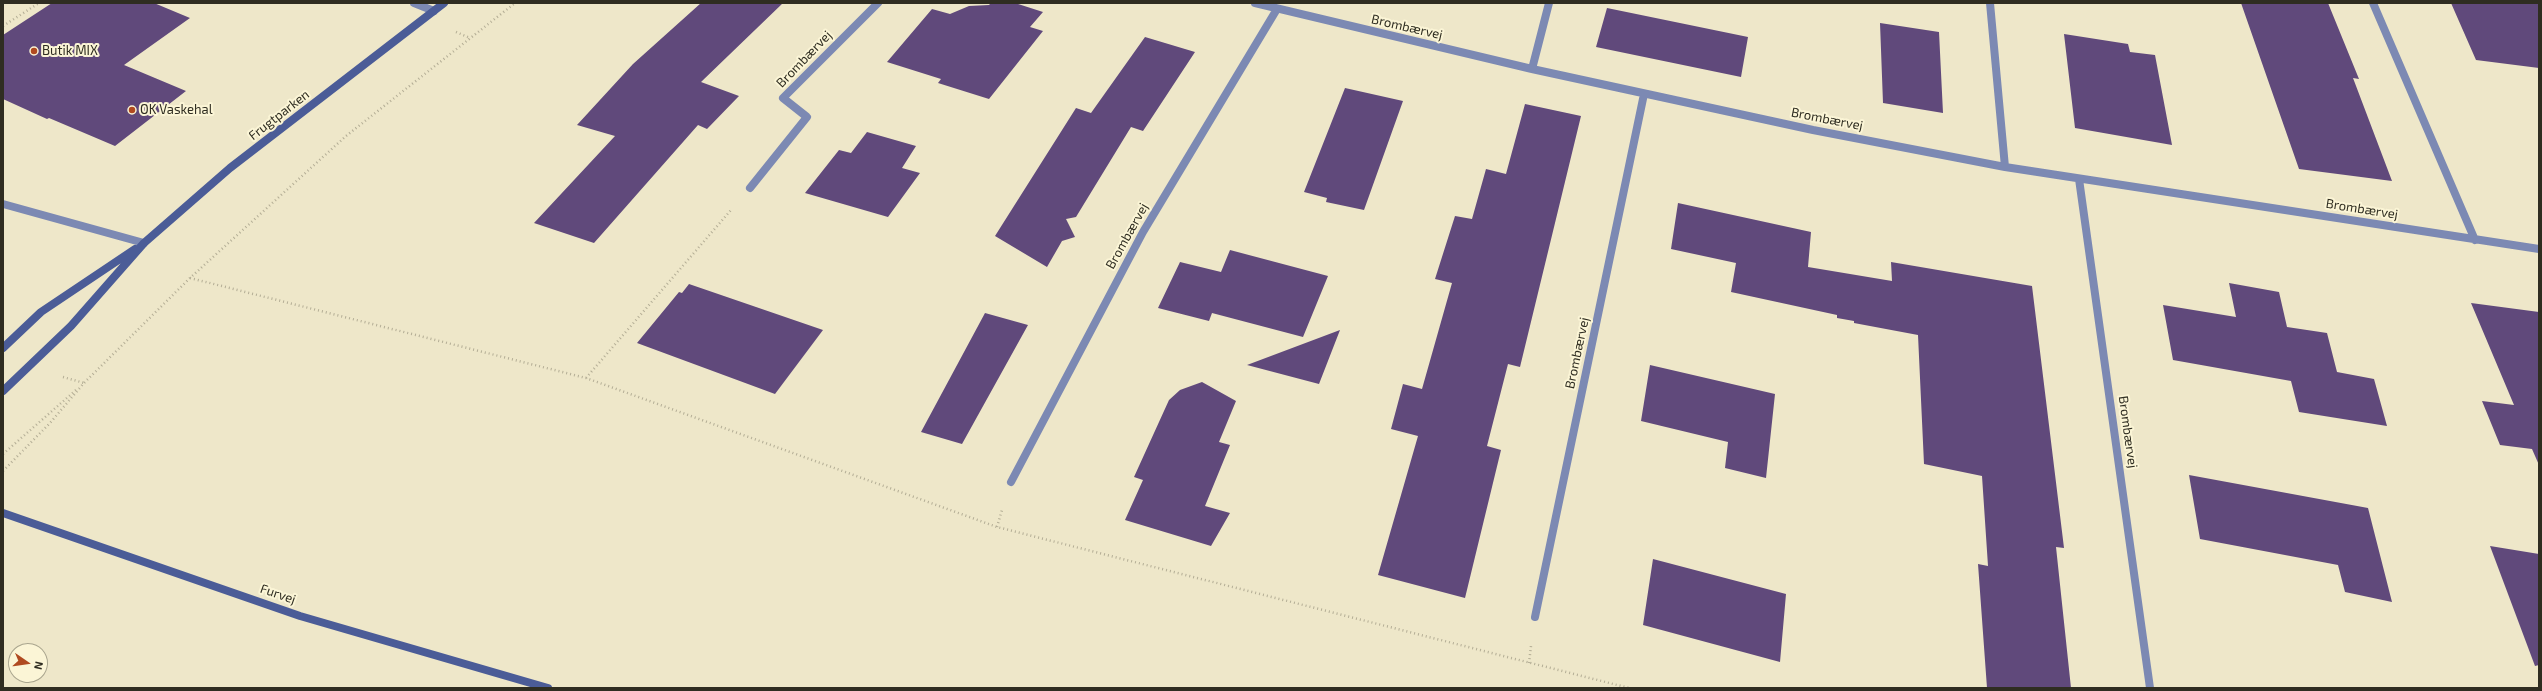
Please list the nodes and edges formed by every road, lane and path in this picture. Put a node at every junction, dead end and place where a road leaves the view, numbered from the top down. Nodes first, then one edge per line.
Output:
1 (39, 3) edge
2 (414, 3) edge
3 (444, 3) edge
4 (515, 3) edge
5 (878, 3) edge
6 (1255, 3) edge
7 (1548, 3) edge
8 (1990, 3) edge
9 (2373, 3) edge
10 (1277, 9) junction
11 (434, 11) junction
12 (3, 26) edge
13 (1532, 69) junction
14 (1644, 94) junction
15 (2005, 167) junction
16 (2079, 179) junction
17 (750, 188) joint
18 (3, 204) edge
19 (2475, 240) junction
20 (144, 243) junction
21 (2539, 249) edge
22 (190, 278) junction
23 (3, 348) edge
24 (586, 378) junction
25 (84, 383) junction
26 (3, 391) edge
27 (3, 454) edge
28 (3, 470) edge
29 (1011, 482) dead end
30 (3, 513) edge
31 (1535, 617) dead end
32 (548, 688) edge
33 (1630, 688) edge
34 (2150, 688) edge

1 - 12 path
2 - 11 street
3 - 11 street, Frugtparken
4 - 22 path
5 - 17 street, Brombærvej
6 - 10 street, Brombærvej
7 - 13 street
8 - 15 street
9 - 19 street
10 - 13 street, Brombærvej
10 - 29 street, Brombærvej
11 - 20 street, Frugtparken
13 - 14 street, Brombærvej
14 - 15 street, Brombærvej
14 - 31 street, Brombærvej
15 - 16 street, Brombærvej
16 - 19 street, Brombærvej
16 - 34 street, Brombærvej
17 - 24 path
18 - 20 street
19 - 21 street, Brombærvej
20 - 23 street, Frugtparken
20 - 26 street, Frugtparken
22 - 24 path
22 - 25 path
24 - 33 path
25 - 27 path
25 - 28 path
30 - 32 street, Furvej

